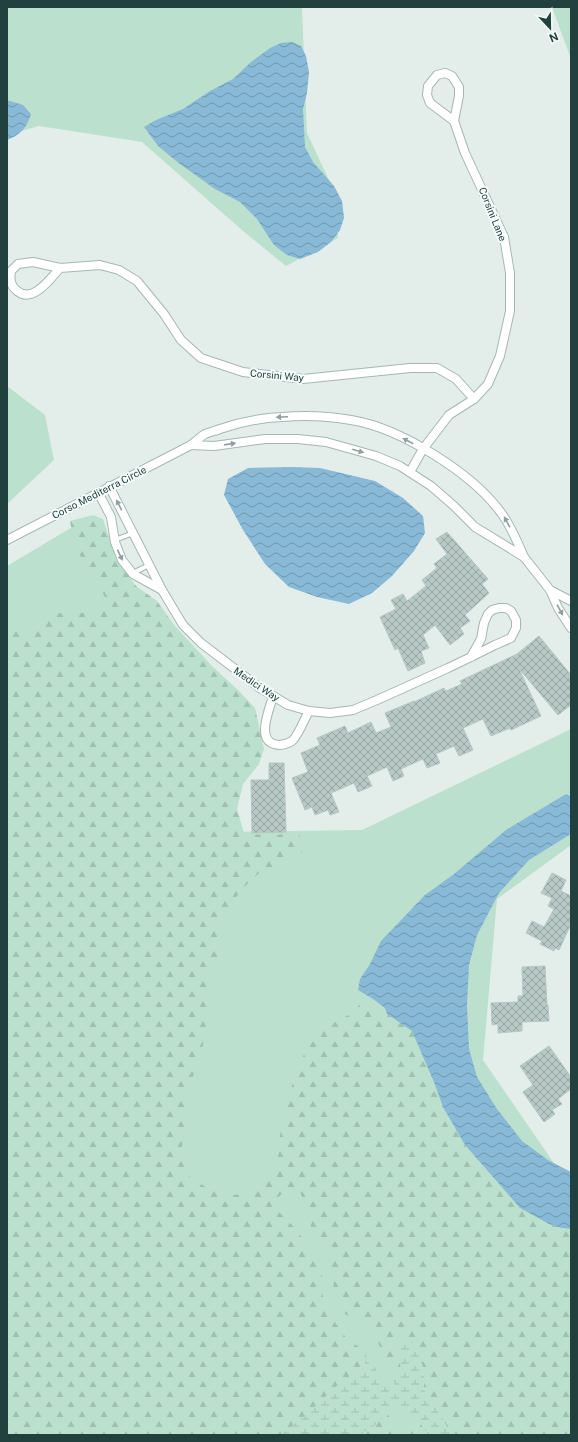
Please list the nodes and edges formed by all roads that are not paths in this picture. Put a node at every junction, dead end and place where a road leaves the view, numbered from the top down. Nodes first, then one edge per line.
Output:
1 (454, 121) junction
2 (60, 268) junction
3 (474, 399) junction
4 (191, 445) junction
5 (423, 449) junction
6 (410, 472) junction
7 (109, 486) junction
8 (98, 492) junction
9 (133, 533) junction
10 (7, 540) edge
11 (115, 540) junction
12 (524, 557) junction
13 (149, 565) junction
14 (133, 573) junction
15 (162, 590) junction
16 (550, 590) junction
17 (571, 601) edge
18 (571, 628) edge
19 (471, 657) junction
20 (273, 696) junction
21 (309, 711) junction

1 - 1 street
1 - 3 street, Corsini Lane
2 - 2 street, Corsini Way
2 - 3 street, Corsini Way
3 - 5 street
5 -> 4 street, Corso Mediterra Circle
4 -> 6 street, Corso Mediterra Circle
4 - 7 street, Corso Mediterra Circle
5 - 6 street
12 -> 5 street, Corso Mediterra Circle
6 - 12 street, Corso Mediterra Circle
7 - 8 street, Corso Mediterra Circle
9 -> 7 street, Medici Way
8 - 10 street, Corso Mediterra Circle
8 - 11 street, Medici Way
9 - 11 lane
9 - 13 street, Medici Way
11 -> 14 street, Medici Way
12 - 16 street, Corso Mediterra Circle
13 - 14 lane
13 - 15 street, Medici Way
14 - 15 street, Medici Way
15 - 20 street, Medici Way
16 - 17 street, Corso Mediterra Circle
16 -> 18 street, Corso Mediterra Circle
19 - 19 street, Medici Way
19 - 21 street, Medici Way
20 - 21 street, Medici Way
20 - 21 street

